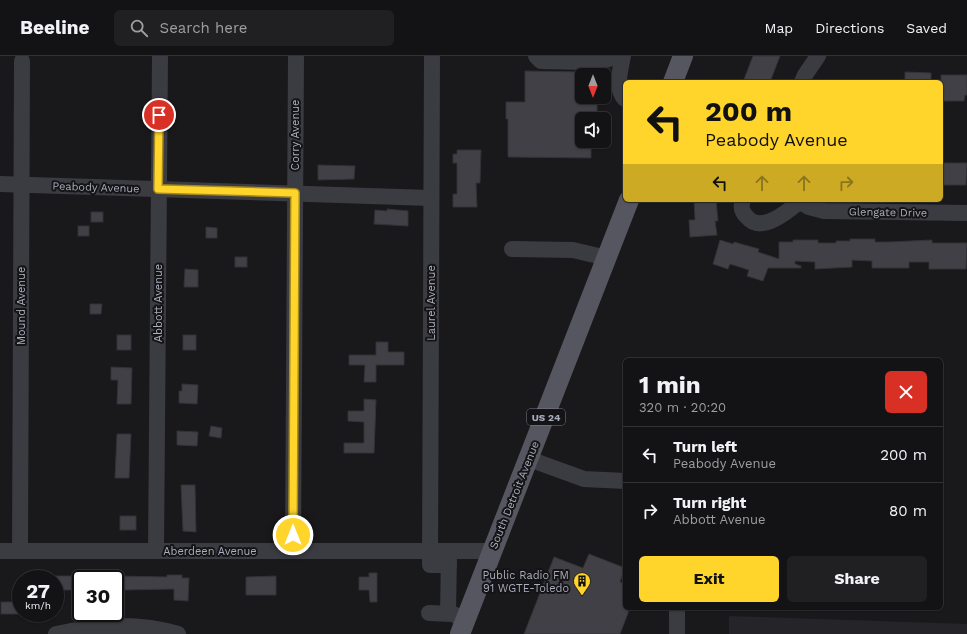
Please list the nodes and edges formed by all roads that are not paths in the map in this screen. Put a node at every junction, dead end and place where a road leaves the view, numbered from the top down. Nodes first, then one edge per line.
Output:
1 (160, 56) edge
2 (296, 56) edge
3 (432, 56) edge
4 (536, 56) edge
5 (619, 56) edge
6 (623, 56) edge
7 (683, 56) edge
8 (818, 56) edge
9 (22, 60) dead end
10 (674, 80) edge
11 (803, 80) edge
12 (623, 96) edge
13 (0, 184) edge
14 (22, 185) junction
15 (158, 189) junction
16 (295, 193) junction
17 (431, 198) junction
18 (628, 202) edge
19 (743, 202) edge
20 (802, 203) edge
21 (967, 213) edge
22 (512, 248) dead end
23 (607, 258) junction
24 (529, 459) junction
25 (623, 481) edge
26 (0, 551) edge
27 (20, 551) junction
28 (156, 551) junction
29 (293, 551) junction
30 (430, 551) junction
31 (492, 551) junction
32 (449, 558) junction
33 (677, 610) edge
34 (429, 613) dead end
35 (458, 623) edge
36 (56, 634) edge
37 (178, 634) edge
38 (677, 634) edge

1 - 15 street, Abbott Avenue
2 - 16 street, Corry Avenue
3 - 17 street, Laurel Avenue
4 - 5 street
6 - 12 street
7 - 10 main road
8 - 11 street
9 - 14 street, Mound Avenue
13 - 14 street, Peabody Avenue
14 - 15 street, Peabody Avenue
14 - 27 street, Mound Avenue
15 - 16 street, Peabody Avenue
15 - 28 street, Abbott Avenue
16 - 17 street, Peabody Avenue
16 - 29 street, Corry Avenue
17 - 30 street, Laurel Avenue
18 - 23 main road, South Detroit Avenue / US 24
19 - 20 street
20 - 21 street, Glengate Drive
22 - 23 street
23 - 24 main road, South Detroit Avenue / US 24
24 - 25 street
24 - 31 main road, South Detroit Avenue / US 24
26 - 27 street, Aberdeen Avenue
27 - 28 street, Aberdeen Avenue
28 - 29 street, Aberdeen Avenue
29 - 30 street, Aberdeen Avenue
30 - 32 street, Aberdeen Avenue
31 - 32 street, Aberdeen Avenue
31 - 35 main road, South Detroit Avenue / US 24
32 - 35 street
33 - 38 street
34 - 35 street
36 - 37 street

